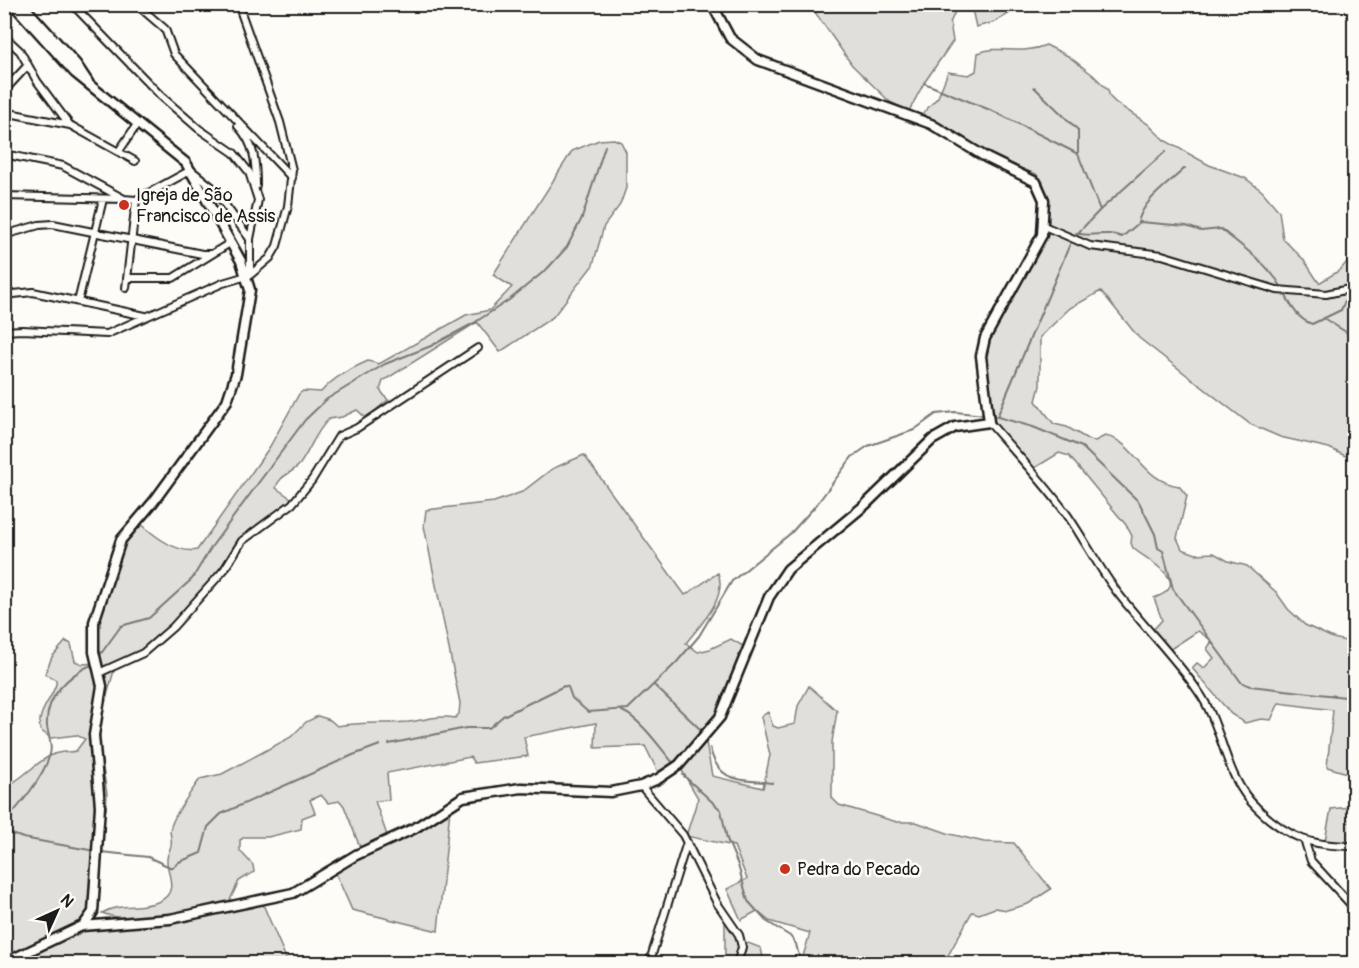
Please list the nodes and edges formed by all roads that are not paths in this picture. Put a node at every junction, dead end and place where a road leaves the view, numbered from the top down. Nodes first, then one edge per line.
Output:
1 (13, 4) edge
2 (22, 4) edge
3 (72, 4) edge
4 (136, 4) edge
5 (238, 4) edge
6 (712, 4) edge
7 (4, 36) edge
8 (28, 65) junction
9 (88, 82) junction
10 (4, 91) edge
11 (217, 99) junction
12 (4, 112) edge
13 (138, 123) junction
14 (70, 125) junction
15 (119, 151) junction
16 (4, 154) edge
17 (135, 161) dead end
18 (192, 170) junction
19 (293, 178) junction
20 (256, 190) junction
21 (4, 196) edge
22 (103, 199) junction
23 (124, 199) junction
24 (136, 200) junction
25 (1044, 226) junction
26 (93, 233) junction
27 (4, 236) edge
28 (250, 239) junction
29 (130, 240) junction
30 (230, 243) junction
31 (212, 254) junction
32 (248, 276) junction
33 (127, 278) junction
34 (126, 288) dead end
35 (1354, 288) edge
36 (4, 295) edge
37 (78, 302) junction
38 (146, 316) junction
39 (4, 331) edge
40 (478, 348) dead end
41 (989, 422) junction
42 (101, 672) junction
43 (641, 786) junction
44 (687, 842) junction
45 (1305, 842) junction
46 (1354, 846) edge
47 (93, 904) junction
48 (1354, 908) edge
49 (111, 923) junction
50 (82, 926) junction
51 (4, 963) edge
52 (649, 963) edge
53 (737, 963) edge

1 - 9 street
2 - 9 street
3 - 20 street
4 - 11 street
5 - 19 street
6 - 25 street
7 - 8 street
8 - 10 street
8 - 14 street
9 - 13 street
11 - 19 street
11 - 20 street
12 - 14 street
13 - 15 street
13 - 18 street
14 - 15 street
15 - 17 street
16 - 23 street
18 - 24 street
18 - 28 street
18 - 30 street
19 - 32 street
20 - 28 street
21 - 22 street
22 - 23 street
22 - 26 street
23 - 24 street
24 - 29 street
25 - 35 street
25 - 41 street
26 - 27 street
26 - 29 street
26 - 37 street
28 - 32 street
29 - 31 street
29 - 33 street
30 - 31 street
30 - 32 street
31 - 33 street
32 - 38 street
32 - 42 street
33 - 34 street
36 - 37 street
37 - 38 street
38 - 39 street
40 - 42 street
41 - 43 street
41 - 45 street
42 - 47 street
43 - 44 street
43 - 49 street
44 - 52 street
44 - 53 street
45 - 46 street
45 - 48 street
47 - 49 street
47 - 50 street
49 - 50 street
50 - 51 street

